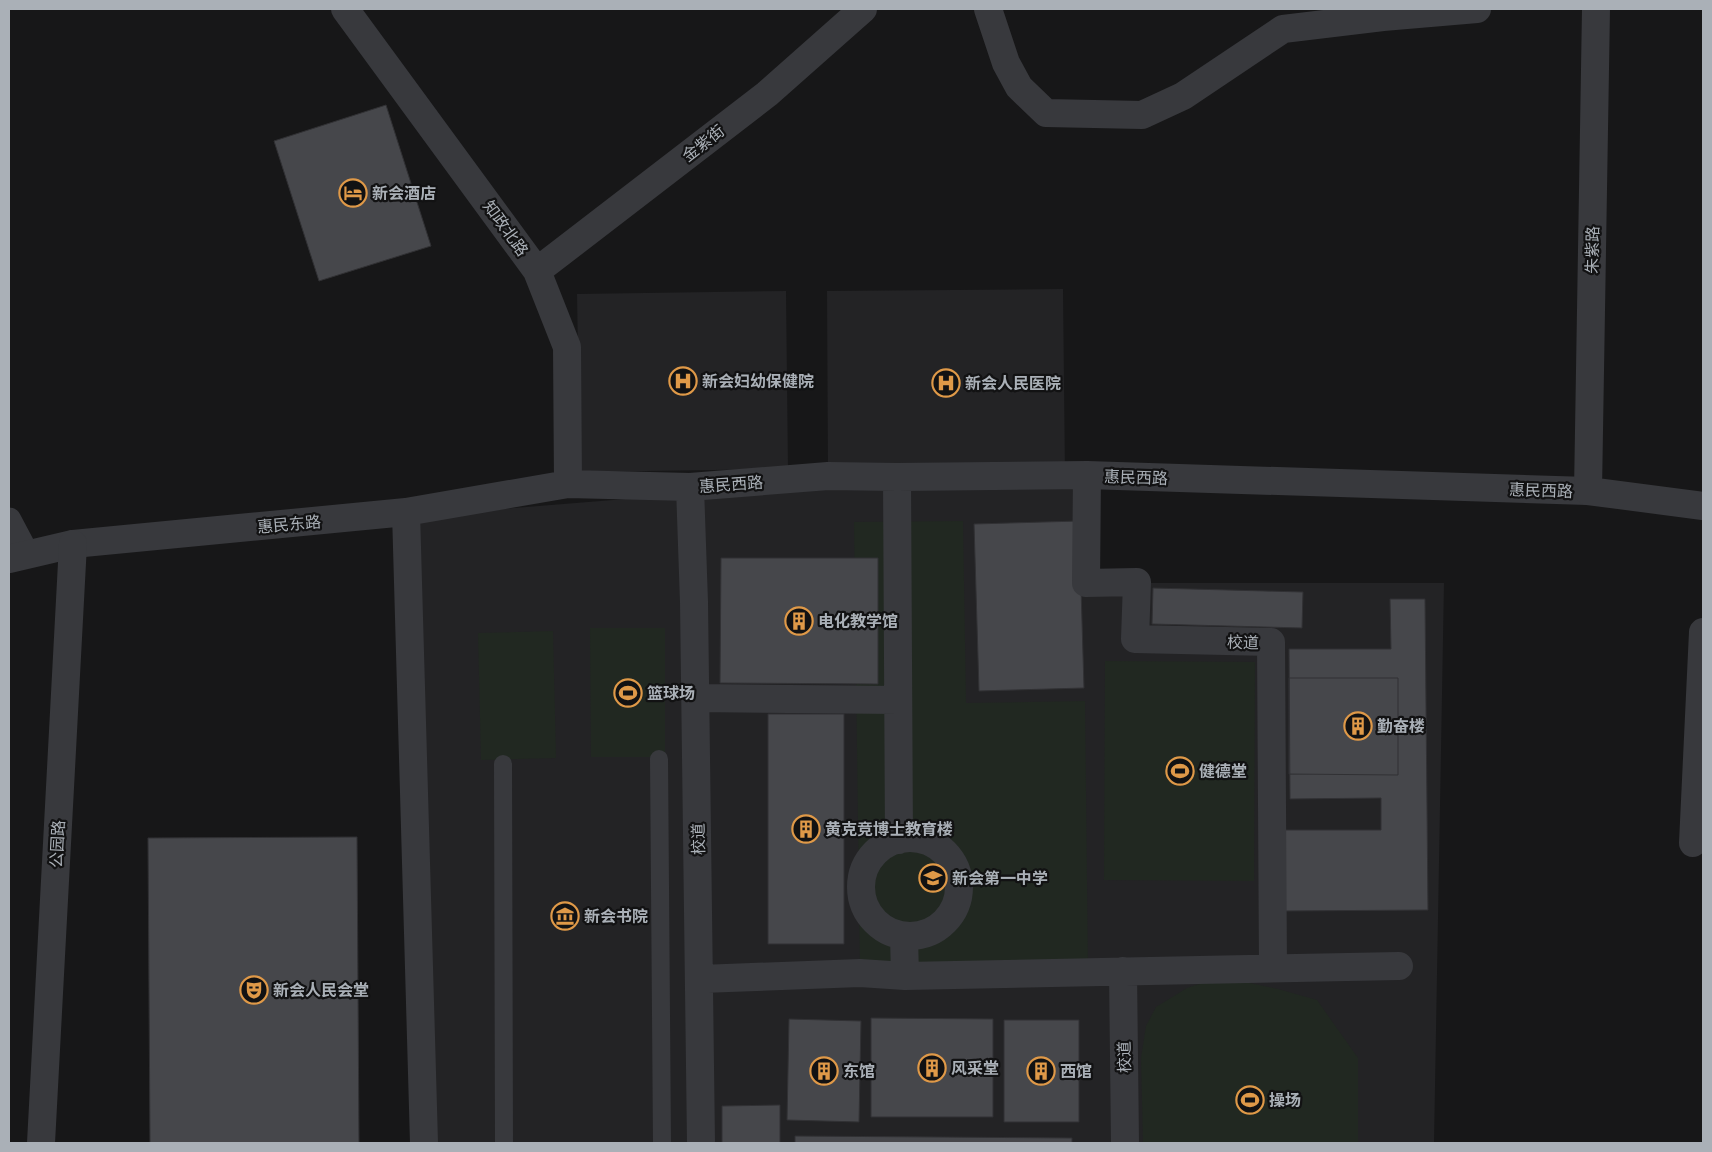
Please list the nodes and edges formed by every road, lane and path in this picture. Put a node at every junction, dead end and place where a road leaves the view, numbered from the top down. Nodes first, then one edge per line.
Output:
1 (345, 9) edge
2 (863, 9) edge
3 (988, 9) edge
4 (1478, 9) edge
5 (1596, 9) edge
6 (1382, 13) edge
7 (537, 271) junction
8 (1088, 475) junction
9 (897, 477) junction
10 (568, 484) junction
11 (690, 487) junction
12 (1588, 491) junction
13 (1703, 506) edge
14 (406, 512) junction
15 (9, 520) edge
16 (73, 544) junction
17 (18, 556) edge
18 (1703, 632) edge
19 (696, 698) junction
20 (898, 700) junction
21 (659, 759) dead end
22 (502, 764) dead end
23 (899, 840) junction
24 (1693, 843) dead end
25 (904, 936) junction
26 (1400, 966) dead end
27 (1273, 968) junction
28 (1123, 971) junction
29 (905, 976) junction
30 (700, 979) junction
31 (42, 1143) edge
32 (424, 1143) edge
33 (504, 1143) edge
34 (662, 1143) edge
35 (702, 1143) edge
36 (1125, 1143) edge

1 - 7 street, 知政北路
2 - 7 street, 金紫街
3 - 6 street
4 - 6 street
5 - 12 street, 朱紫路
7 - 10 street, 知政北路
8 - 9 street, 惠民西路
8 - 12 street, 惠民西路
8 - 27 street, 校道
9 - 11 street, 惠民西路
9 - 20 street
10 - 11 street, 惠民西路
10 - 14 street, 惠民东路
11 - 19 street, 校道
12 - 13 street, 惠民西路
14 - 16 street, 惠民东路
14 - 32 street
15 - 17 street
16 - 17 street, 惠民东路
16 - 31 street, 公园路
18 - 24 street
19 - 20 street
19 - 30 street, 校道
20 - 23 street
21 - 34 lane
22 - 33 lane
23 - 25 street
23 - 25 street
25 - 29 street
26 - 27 street
27 - 28 street
28 - 29 street
28 - 36 street, 校道
29 - 30 street
30 - 35 street, 校道

